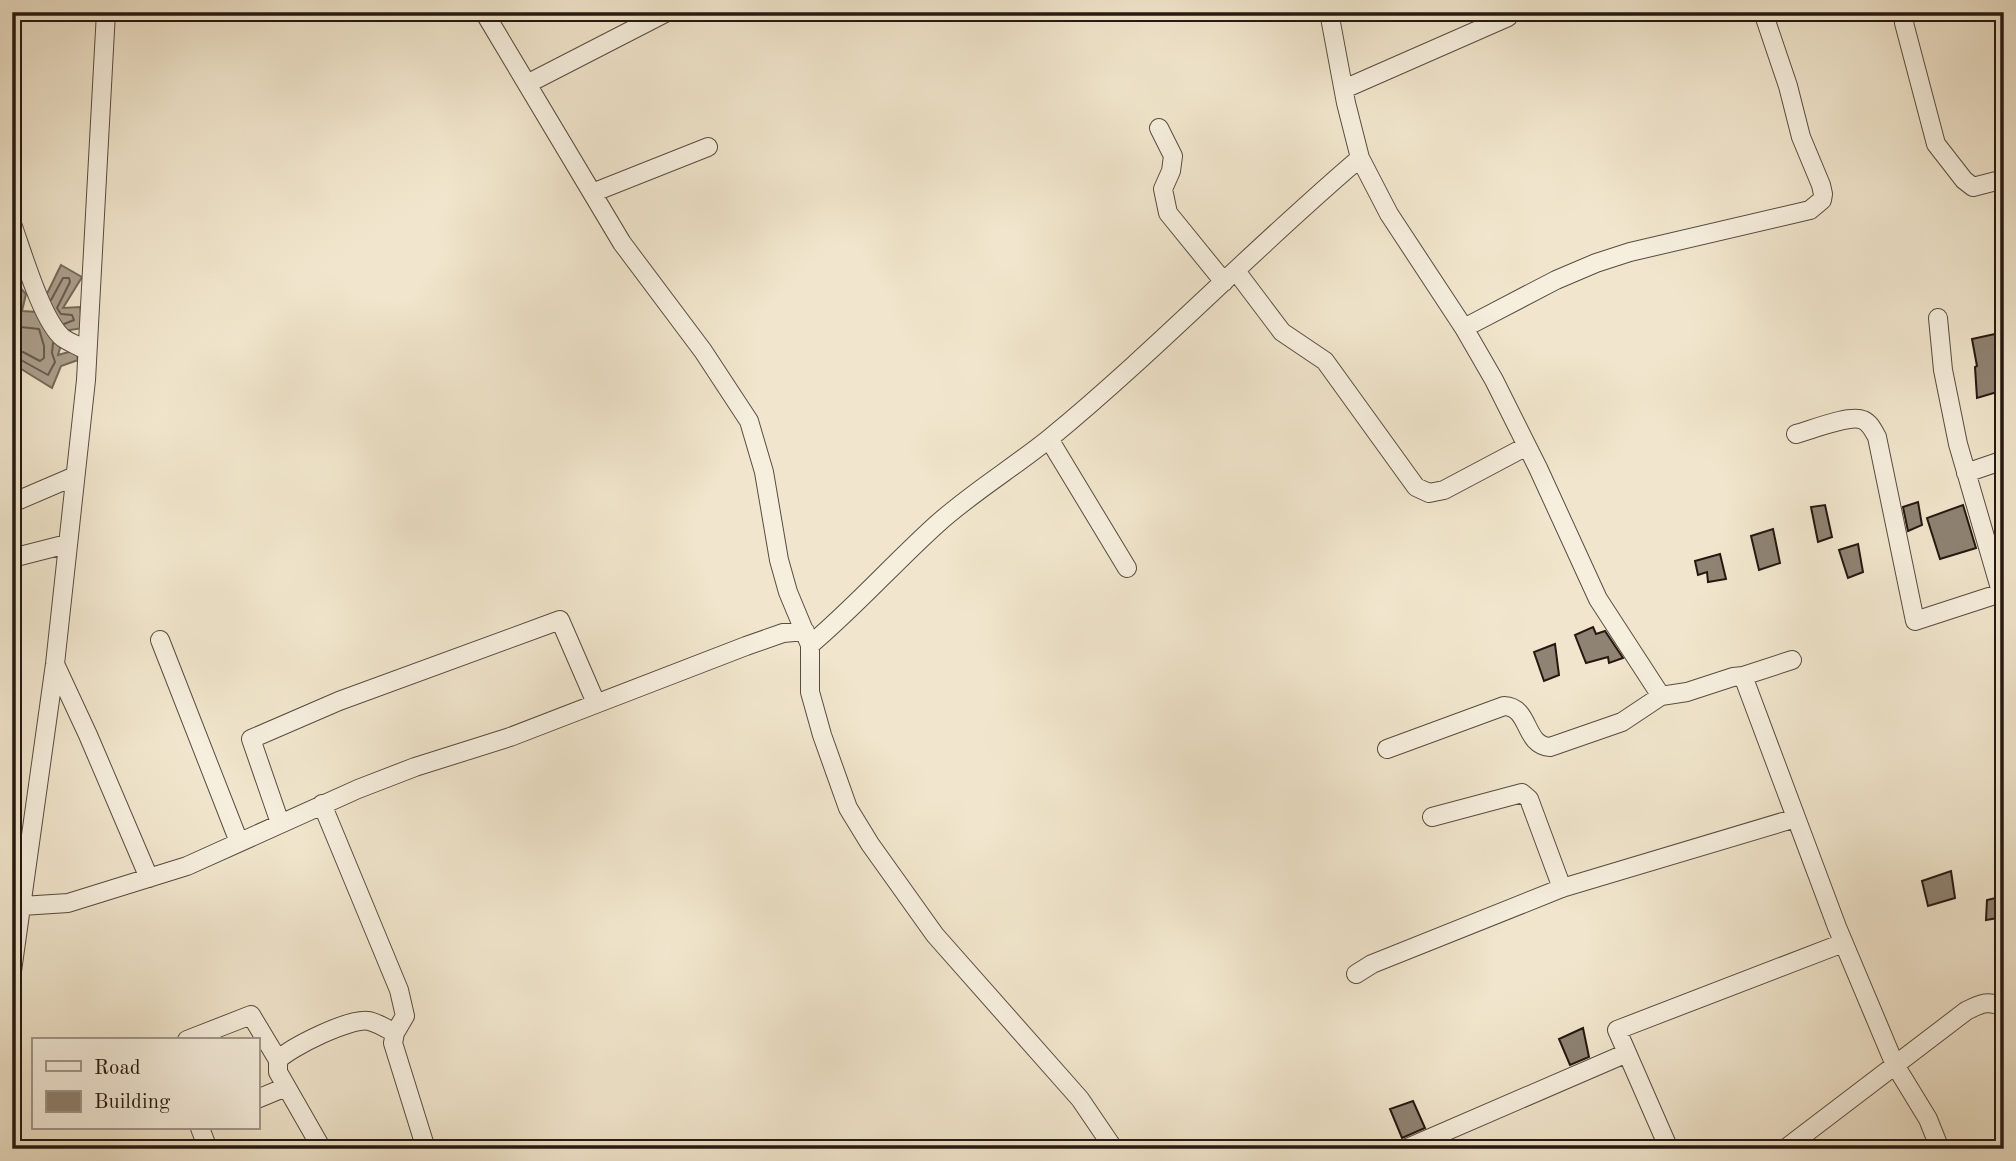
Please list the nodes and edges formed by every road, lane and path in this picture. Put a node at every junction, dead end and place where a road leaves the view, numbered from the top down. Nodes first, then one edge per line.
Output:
1 (106, 12) edge
2 (484, 12) edge
3 (667, 12) edge
4 (1329, 12) edge
5 (1763, 12) edge
6 (1908, 12) edge
7 (1508, 18) dead end
8 (527, 83) junction
9 (1344, 89) junction
10 (1159, 128) dead end
11 (708, 147) dead end
12 (1360, 158) junction
13 (2004, 179) edge
14 (592, 194) junction
15 (12, 224) edge
16 (1230, 276) junction
17 (1938, 318) dead end
18 (1464, 328) junction
19 (87, 351) junction
20 (1796, 434) dead end
21 (1049, 439) junction
22 (1527, 446) junction
23 (2004, 460) edge
24 (1966, 473) junction
25 (75, 476) junction
26 (12, 503) edge
27 (67, 544) junction
28 (12, 558) edge
29 (1127, 568) dead end
30 (2003, 598) edge
31 (807, 638) junction
32 (160, 640) dead end
33 (1792, 660) dead end
34 (55, 664) junction
35 (1743, 676) junction
36 (1661, 696) junction
37 (596, 703) junction
38 (1387, 749) dead end
39 (322, 804) junction
40 (1432, 817) dead end
41 (1796, 818) junction
42 (280, 823) junction
43 (239, 842) junction
44 (149, 878) junction
45 (1562, 888) junction
46 (17, 905) edge
47 (1843, 943) junction
48 (12, 971) edge
49 (1356, 974) dead end
50 (2004, 1008) edge
51 (395, 1033) junction
52 (192, 1038) edge
53 (1627, 1054) junction
54 (278, 1060) junction
55 (1895, 1065) junction
56 (286, 1087) junction
57 (259, 1097) edge
58 (201, 1130) edge
59 (208, 1149) edge
60 (322, 1149) edge
61 (426, 1149) edge
62 (1114, 1149) edge
63 (1405, 1149) edge
64 (1669, 1149) edge
65 (1785, 1149) edge
66 (1941, 1149) edge

1 - 19 street
2 - 8 street
3 - 8 street
4 - 9 street
5 - 18 street
6 - 13 street
7 - 9 street
8 - 14 street
9 - 12 street
10 - 16 street
11 - 14 street
12 - 16 street
12 - 18 street
14 - 31 street
15 - 19 street
16 - 21 street
16 - 22 street
17 - 24 street
18 - 22 street
19 - 25 street
20 - 30 street
21 - 29 street
21 - 31 street
22 - 36 street
23 - 24 street
24 - 30 street
25 - 26 street
25 - 27 street
27 - 28 street
27 - 34 street
31 - 37 street
31 - 62 street
32 - 43 street
33 - 35 street
34 - 44 street
34 - 46 street
35 - 36 street
35 - 41 street
36 - 38 street
37 - 39 street
37 - 42 street
39 - 42 street
39 - 51 street
40 - 45 street
41 - 45 street
41 - 47 street
42 - 43 street
43 - 44 street
44 - 46 street
45 - 49 street
46 - 48 street
47 - 53 street
47 - 55 street
50 - 55 street
51 - 54 street
51 - 61 street
52 - 54 street
53 - 63 street
53 - 64 street
54 - 56 street
55 - 65 street
55 - 66 street
56 - 57 street
56 - 60 street
58 - 59 street

